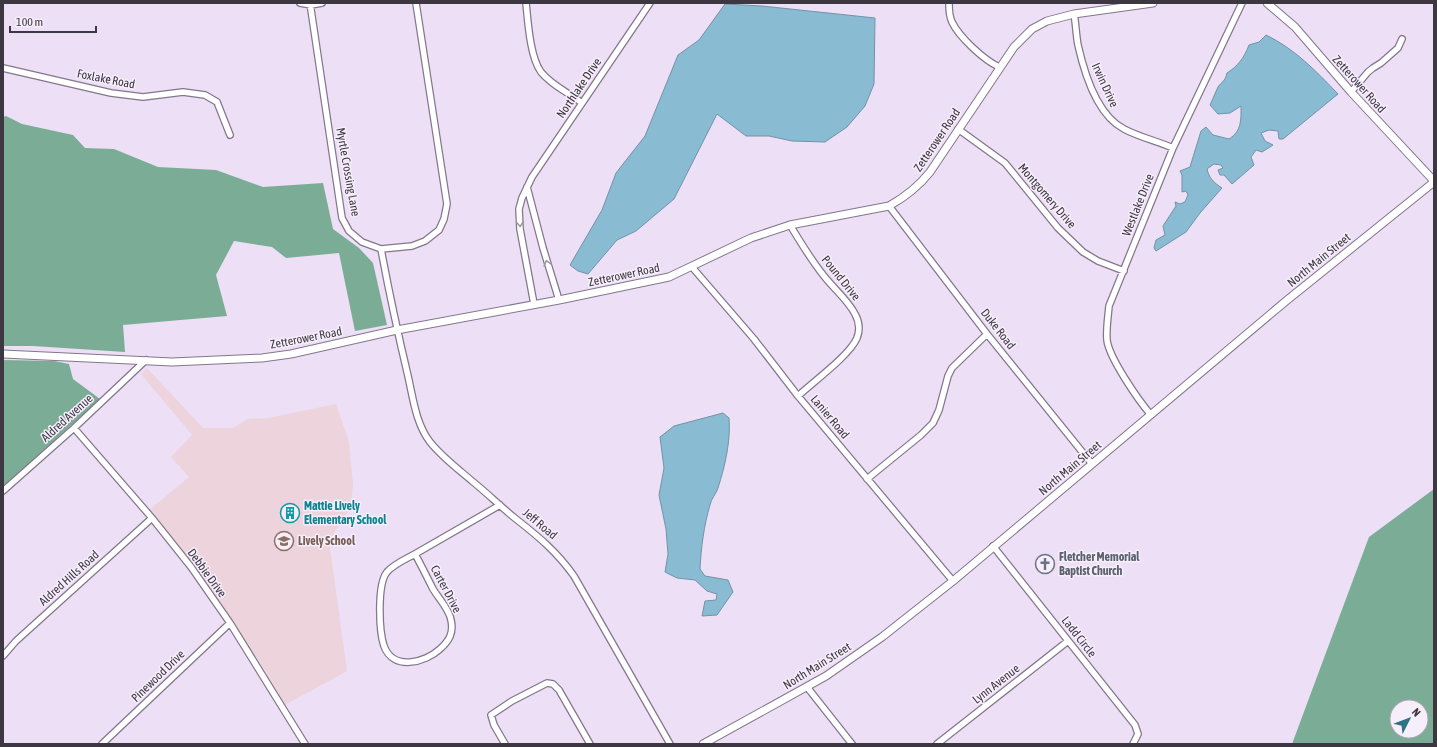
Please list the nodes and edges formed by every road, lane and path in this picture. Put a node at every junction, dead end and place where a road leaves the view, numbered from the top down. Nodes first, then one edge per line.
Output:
1 (300, 3) edge
2 (322, 3) edge
3 (416, 3) edge
4 (526, 3) edge
5 (650, 3) edge
6 (948, 3) edge
7 (1153, 3) edge
8 (1242, 3) edge
9 (1267, 3) edge
10 (310, 4) edge
11 (1139, 4) edge
12 (1074, 14) junction
13 (1402, 39) dead end
14 (999, 67) junction
15 (3, 68) edge
16 (1351, 92) junction
17 (582, 103) junction
18 (958, 129) junction
19 (230, 135) dead end
20 (1173, 148) junction
21 (1434, 182) edge
22 (527, 187) junction
23 (889, 206) junction
24 (790, 225) junction
25 (381, 249) junction
26 (692, 267) junction
27 (1124, 271) junction
28 (559, 300) junction
29 (534, 304) junction
30 (397, 330) junction
31 (987, 334) junction
32 (3, 354) edge
33 (146, 360) junction
34 (798, 396) junction
35 (1151, 414) junction
36 (74, 428) junction
37 (1092, 464) junction
38 (867, 479) junction
39 (3, 491) edge
40 (500, 505) junction
41 (152, 518) junction
42 (993, 546) junction
43 (415, 554) junction
44 (953, 581) junction
45 (230, 623) junction
46 (1068, 641) junction
47 (3, 656) edge
48 (807, 687) junction
49 (102, 744) edge
50 (305, 744) edge
51 (505, 744) edge
52 (590, 744) edge
53 (670, 744) edge
54 (703, 744) edge
55 (852, 744) edge
56 (937, 744) edge
57 (1133, 744) edge

1 - 10 street
2 - 10 street
3 - 25 street, Myrtle Crossing Lane
4 - 17 street
5 - 17 street, Northlake Drive
6 - 14 street
7 - 11 street, Zetterower Road
8 - 20 street, Westlake Drive
9 - 16 street, Zetterower Road
10 - 25 street, Myrtle Crossing Lane
11 - 12 street, Zetterower Road
12 - 14 street, Zetterower Road
12 - 20 street, Irwin Drive
13 - 16 street
14 - 18 street, Zetterower Road
15 - 19 street, Foxlake Road
16 - 21 street, Zetterower Road
17 - 22 street, Northlake Drive
18 - 23 street, Zetterower Road
18 - 27 street, Montgomery Drive
20 - 27 street, Westlake Drive
21 - 35 street, North Main Street
28 -> 22 street
22 -> 29 street, Northlake Drive
23 - 24 street, Zetterower Road
23 - 31 street, Duke Road
24 - 26 street, Zetterower Road
24 - 34 street, Pound Drive
25 - 30 street, Jeff Road
26 - 28 street, Zetterower Road
26 - 34 street, Lanier Road
27 - 35 street, Westlake Drive
28 - 29 street, Zetterower Road
29 - 30 street, Zetterower Road
30 - 33 street, Zetterower Road
30 - 40 street, Jeff Road
31 - 37 street, Duke Road
31 - 38 street
32 - 33 street, Zetterower Road
33 - 36 street, Aldred Avenue
34 - 38 street, Lanier Road
35 - 37 street, North Main Street
36 - 39 street, Aldred Avenue
36 - 41 street, Debbie Drive
37 - 42 street, North Main Street
38 - 44 street, Lanier Road
40 - 43 street, Carter Drive
40 - 53 street, Jeff Road
41 - 45 street, Debbie Drive
41 - 47 street, Aldred Hills Road
42 - 44 street, North Main Street
42 - 46 street, Ladd Circle
43 - 43 street, Carter Drive
44 - 48 street, North Main Street
45 - 49 street, Pinewood Drive
45 - 50 street, Debbie Drive
46 - 56 street, Lynn Avenue
46 - 57 street, Ladd Circle
48 - 54 street, North Main Street
48 - 55 street
51 - 52 street

